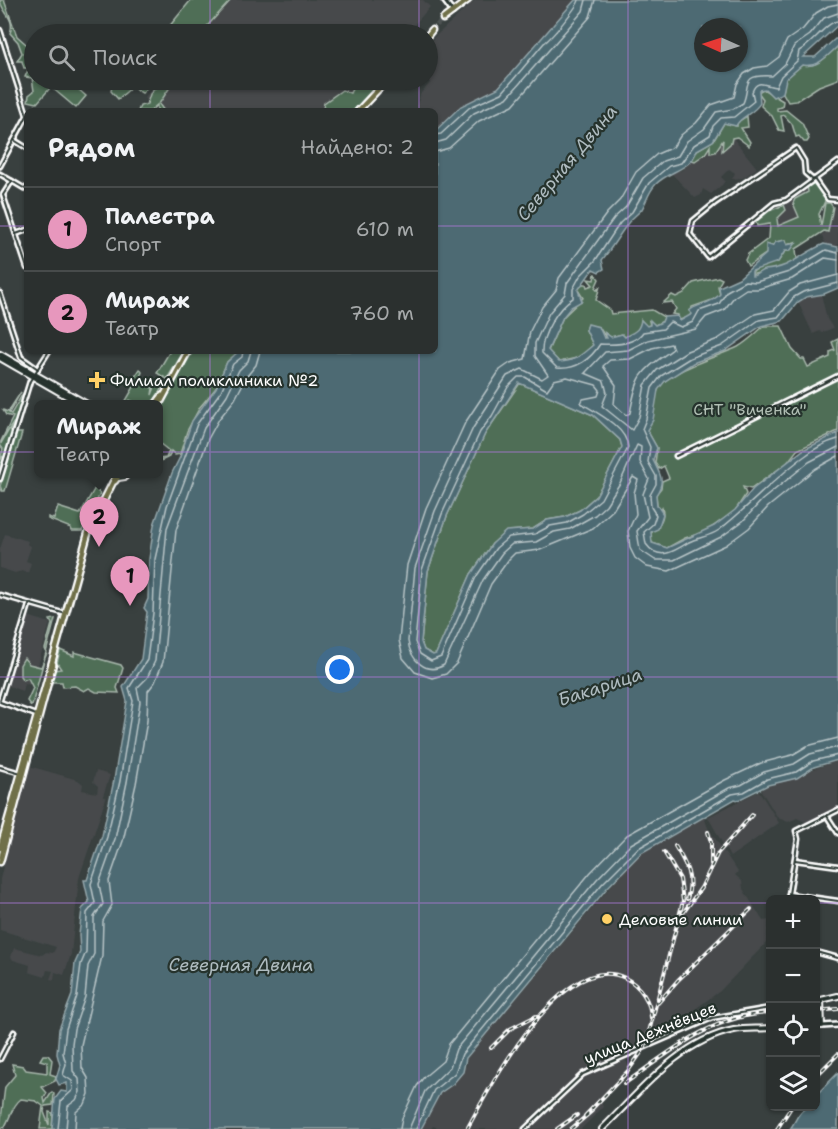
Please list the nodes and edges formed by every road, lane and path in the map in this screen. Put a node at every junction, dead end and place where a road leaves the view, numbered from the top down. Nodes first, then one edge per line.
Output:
1 (444, 0) edge
2 (468, 0) edge
3 (453, 12) junction
4 (443, 19) tunnel mouth
5 (0, 30) edge
6 (378, 90) edge
7 (25, 108) edge
8 (361, 108) edge
9 (24, 121) edge
10 (14, 140) junction
11 (24, 146) edge
12 (838, 162) edge
13 (0, 166) edge
14 (0, 174) edge
15 (813, 180) junction
16 (12, 181) junction
17 (24, 188) edge
18 (838, 200) edge
19 (24, 231) edge
20 (16, 234) junction
21 (24, 259) edge
22 (0, 293) edge
23 (47, 354) edge
24 (186, 354) edge
25 (0, 356) edge
26 (38, 369) junction
27 (34, 376) junction
28 (838, 376) edge
29 (72, 400) edge
30 (78, 400) edge
31 (160, 400) edge
32 (676, 456) dead end
33 (116, 478) edge
34 (0, 479) edge
35 (0, 596) edge
36 (29, 604) junction
37 (66, 614) junction
38 (0, 701) edge
39 (37, 715) junction
40 (0, 767) edge
41 (22, 773) junction
42 (838, 810) edge
43 (827, 816) junction
44 (838, 833) edge
45 (0, 848) edge
46 (795, 860) junction
47 (0, 862) edge
48 (838, 866) edge
49 (789, 894) joint
50 (838, 901) edge
51 (820, 953) edge
52 (838, 958) edge
53 (838, 996) edge
54 (820, 1000) edge
55 (818, 1003) edge
56 (766, 1009) edge
57 (838, 1025) edge
58 (822, 1026) joint
59 (766, 1028) edge
60 (14, 1032) dead end
61 (0, 1059) edge
62 (525, 1129) edge
63 (602, 1129) edge

1 - 3 street
2 - 3 main road
3 - 4 main road
5 - 7 street
6 - 8 main road
9 - 10 street
10 - 11 street
10 - 13 street
12 - 15 street
14 - 16 street
15 - 15 street
15 - 18 street
16 - 17 street
16 - 20 street
19 - 20 street
20 - 21 street
22 - 26 street
23 - 26 street
24 - 31 main road
25 - 27 main road
26 - 27 street
27 - 29 main road
27 - 30 main road
27 - 34 street
28 - 32 street
33 - 37 main road
35 - 36 street
36 - 37 street
36 - 38 street
37 - 39 main road
38 - 39 street
39 - 41 main road
40 - 41 street
41 - 45 main road
41 - 47 main road
42 - 43 street
43 - 44 street
43 - 46 street
46 - 48 street
46 - 49 street
49 - 50 street
51 - 52 street
53 - 54 main road
55 - 58 main road
56 - 62 street, улица Дежнёвцев
57 - 58 street
59 - 63 main road
60 - 61 street

